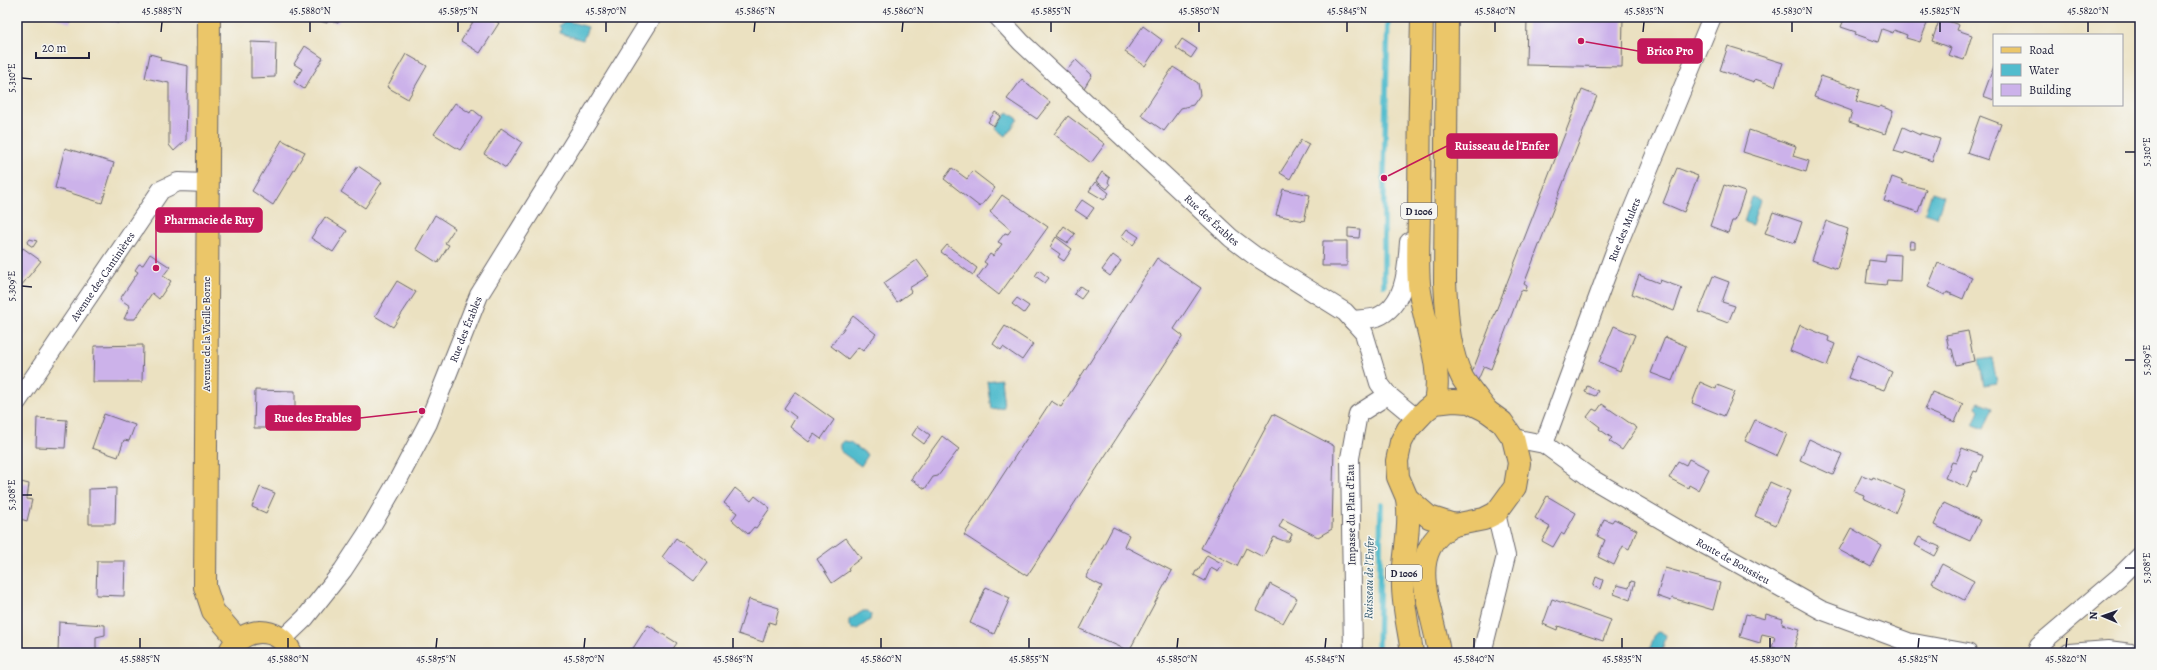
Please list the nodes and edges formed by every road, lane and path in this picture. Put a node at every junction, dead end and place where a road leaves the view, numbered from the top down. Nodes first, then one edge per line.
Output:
1 (209, 17) edge
2 (652, 17) edge
3 (998, 17) edge
4 (1422, 17) edge
5 (1447, 17) edge
6 (1712, 17) edge
7 (1419, 146) junction
8 (207, 183) junction
9 (1352, 320) junction
10 (1388, 394) junction
11 (17, 402) edge
12 (1435, 404) junction
13 (1487, 411) junction
14 (1417, 420) junction
15 (1513, 438) junction
16 (1544, 444) junction
17 (1407, 498) junction
18 (1496, 513) junction
19 (1454, 525) junction
20 (2140, 556) edge
21 (233, 646) edge
22 (286, 646) edge
23 (1353, 653) edge
24 (1412, 653) edge
25 (1439, 653) edge
26 (1482, 653) edge
27 (1968, 653) edge
28 (2036, 653) edge
29 (2069, 653) edge
30 (2131, 653) edge

1 - 8 main road, Avenue de la Vieille Borne
2 - 22 street, Rue des Érables
3 - 9 street, Rue des Érables
4 - 7 main road, D 1006
5 - 13 main road, D 1006
6 - 16 street, Rue des Mulets
7 - 9 street
7 - 12 main road, D 1006
8 - 11 street, Avenue des Cantinières
8 - 21 main road, Avenue de la Vieille Borne
9 - 10 street, Rue des Érables
10 - 14 street, Rue des Érables
10 - 23 street, Impasse du Plan d'Eau
12 - 13 main road
12 - 14 main road
13 - 15 main road
14 - 17 main road
15 - 16 street, Route de Boussieu
15 - 18 main road
16 - 27 street, Route de Boussieu
17 - 19 main road
17 - 24 main road, D 1006
18 - 19 main road
18 - 26 street
19 - 25 main road, D 1006
20 - 28 street
21 - 22 main road, Avenue de la Vieille Borne
29 - 30 street

